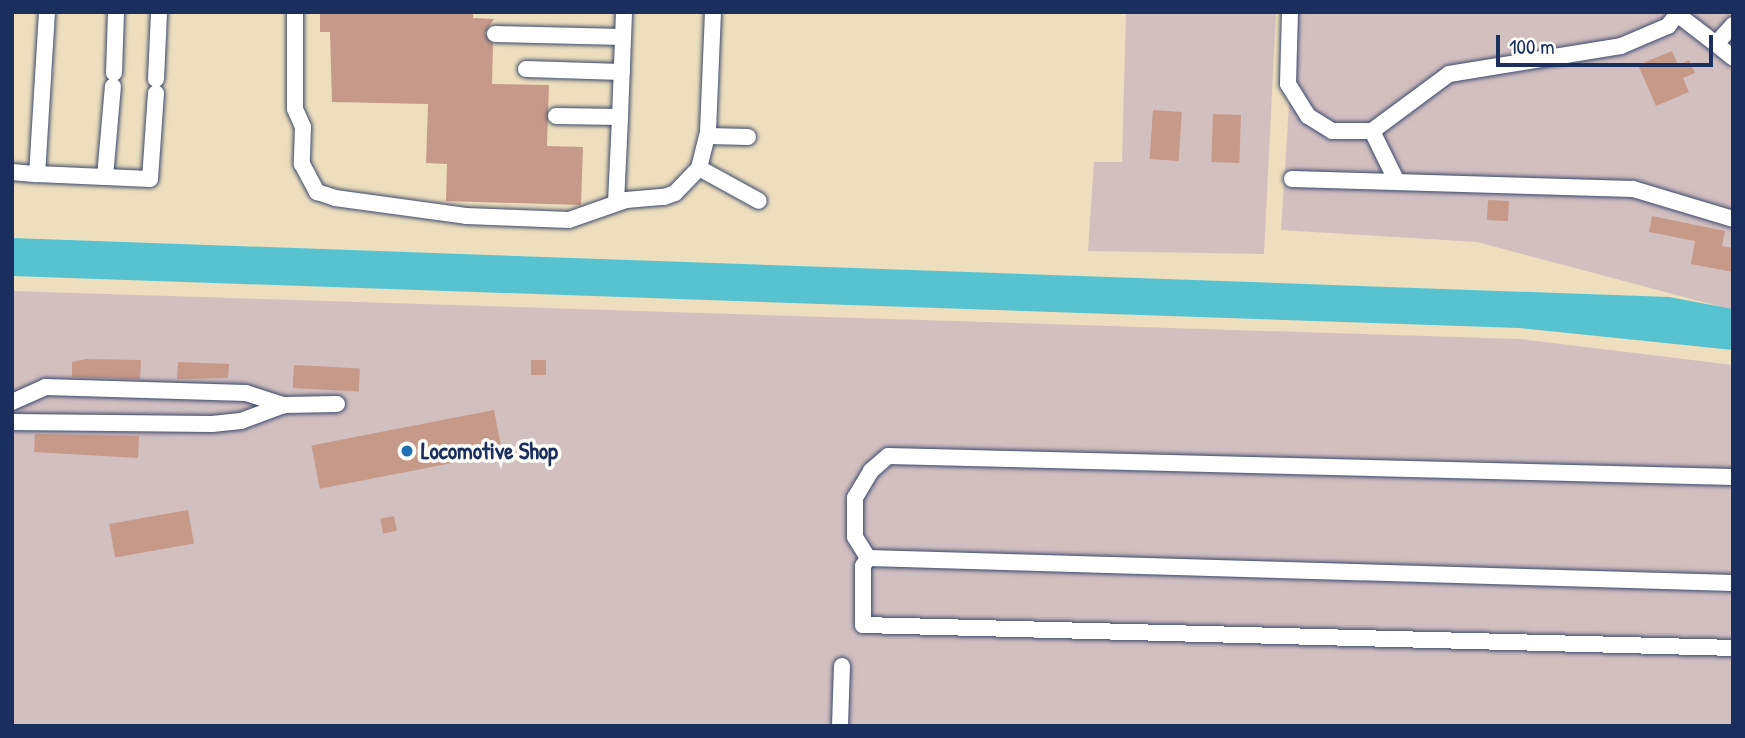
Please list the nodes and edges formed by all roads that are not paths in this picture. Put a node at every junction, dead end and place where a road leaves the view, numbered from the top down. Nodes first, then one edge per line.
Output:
1 (47, 12) edge
2 (116, 12) edge
3 (159, 12) edge
4 (295, 12) edge
5 (624, 12) edge
6 (713, 12) edge
7 (1290, 12) edge
8 (1678, 13) edge
9 (1733, 25) edge
10 (495, 34) dead end
11 (623, 37) junction
12 (1716, 44) junction
13 (1733, 58) edge
14 (526, 69) dead end
15 (622, 72) junction
16 (556, 117) dead end
17 (620, 117) junction
18 (1372, 131) junction
19 (708, 136) junction
20 (748, 137) dead end
21 (699, 168) junction
22 (12, 172) edge
23 (37, 174) junction
24 (106, 177) junction
25 (1292, 179) dead end
26 (1396, 180) junction
27 (759, 201) dead end
28 (616, 203) junction
29 (1733, 219) edge
30 (12, 402) edge
31 (337, 404) dead end
32 (284, 405) junction
33 (12, 422) edge
34 (1733, 477) edge
35 (868, 558) junction
36 (1733, 583) edge
37 (1733, 648) edge
38 (842, 666) dead end
39 (840, 726) edge

1 - 23 street
2 - 24 street
3 - 24 street
4 - 28 street
5 - 11 street
6 - 19 street
7 - 18 street
8 - 12 street
8 - 18 street
9 - 12 street
10 - 11 street
11 - 15 street
12 - 13 street
14 - 15 street
15 - 17 street
16 - 17 street
17 - 28 street
18 - 26 street
19 - 20 street
19 - 21 street
21 - 27 street
21 - 28 street
22 - 23 street
23 - 24 street
25 - 26 street
26 - 29 street
30 - 32 street
31 - 32 street
32 - 33 street
34 - 35 street
35 - 36 street
35 - 37 street
38 - 39 street

